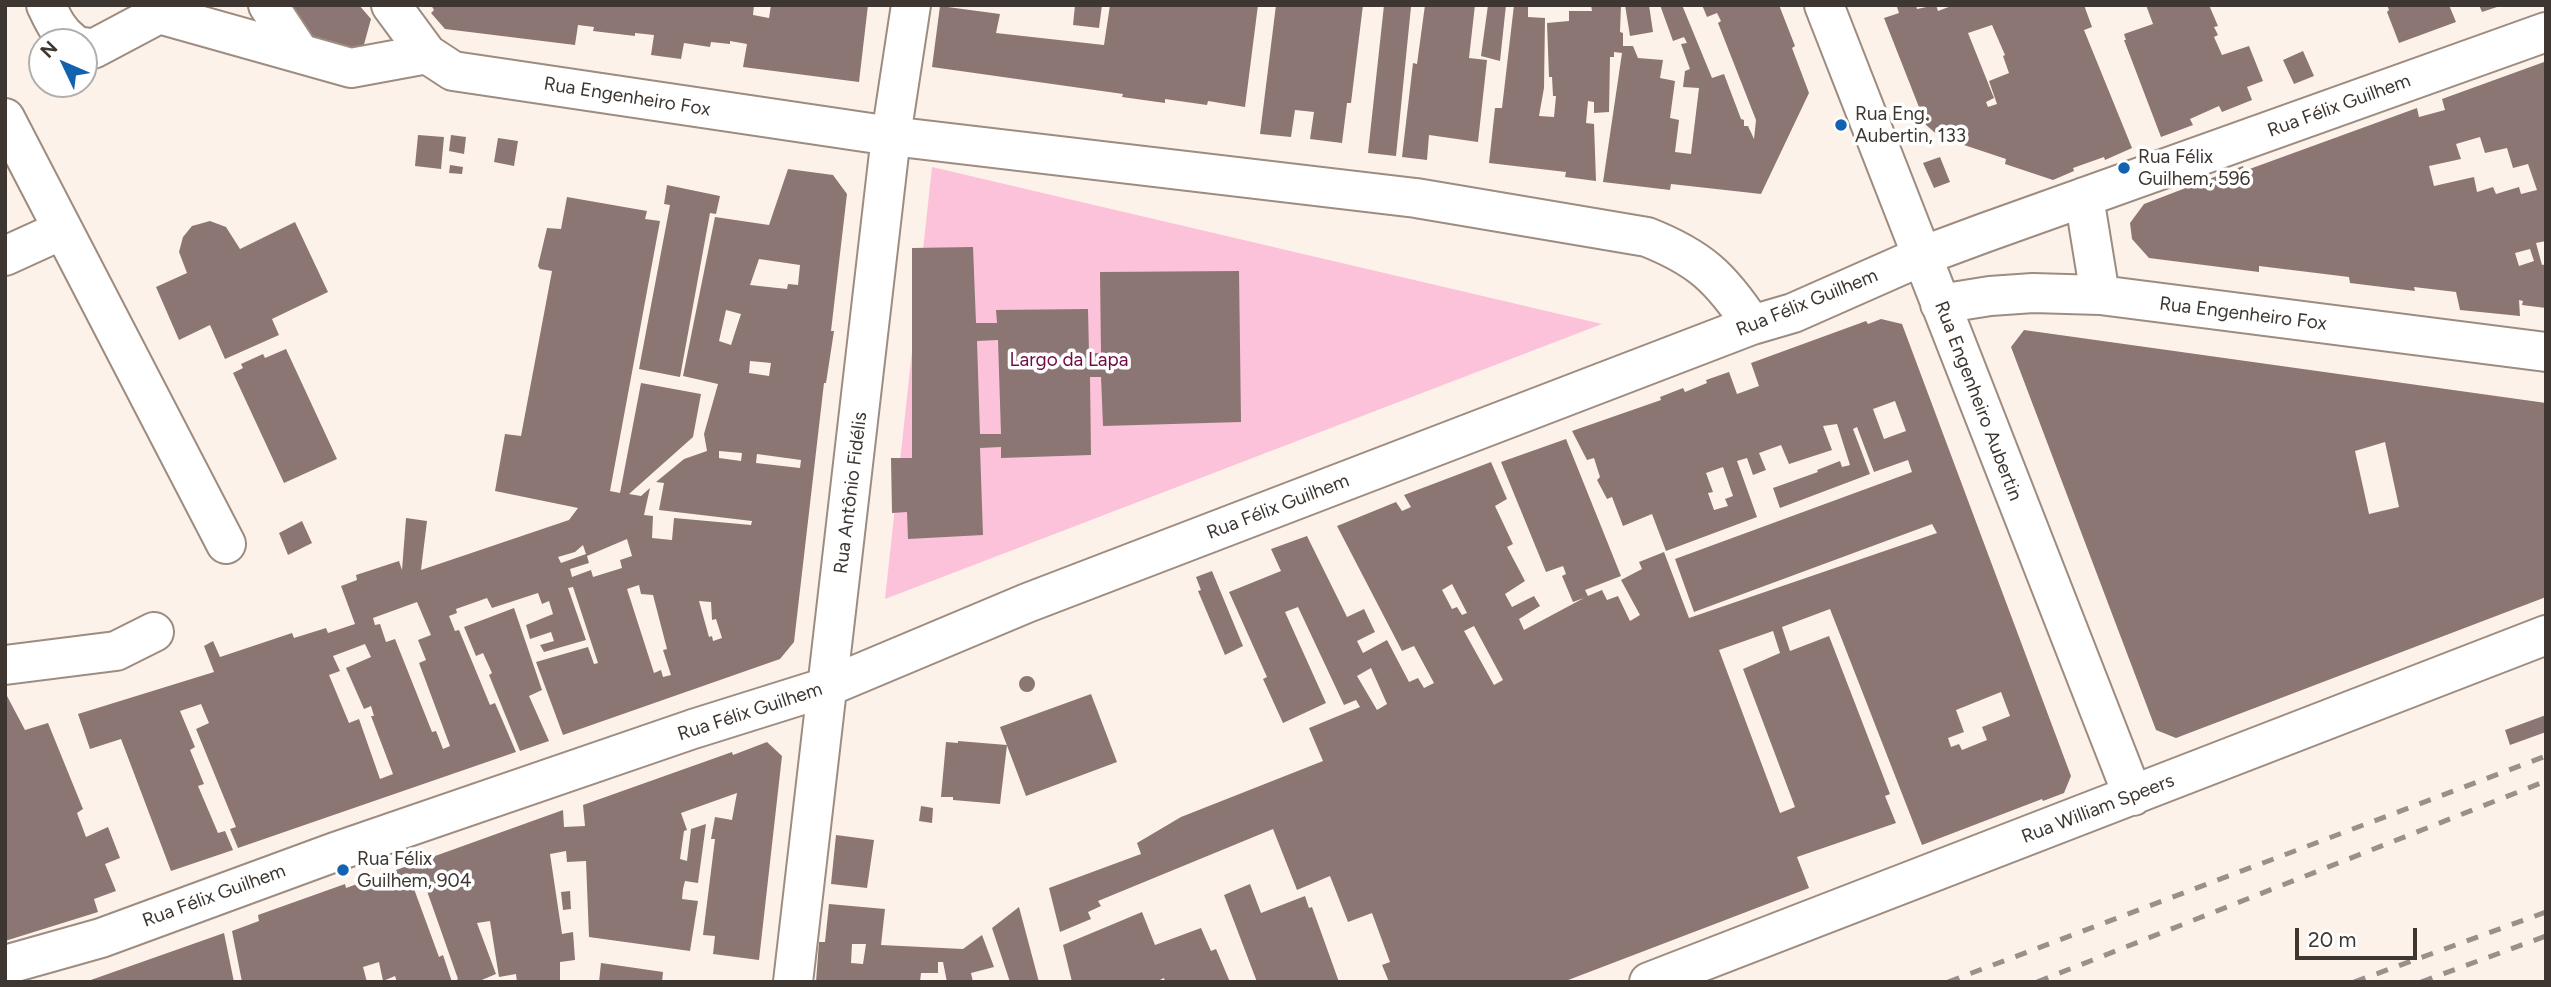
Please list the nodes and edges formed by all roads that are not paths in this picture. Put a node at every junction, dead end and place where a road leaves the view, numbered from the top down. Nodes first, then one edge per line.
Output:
1 (46, 5) edge
2 (268, 5) edge
3 (391, 5) edge
4 (911, 5) edge
5 (1824, 5) edge
6 (58, 28) edge
7 (2546, 32) edge
8 (98, 45) edge
9 (299, 52) junction
10 (427, 54) junction
11 (5, 118) edge
12 (891, 136) junction
13 (2084, 197) junction
14 (62, 230) junction
15 (5, 256) edge
16 (1922, 256) junction
17 (2100, 295) junction
18 (1940, 304) junction
19 (1752, 325) junction
20 (2546, 352) edge
21 (226, 544) dead end
22 (154, 632) dead end
23 (2546, 635) edge
24 (5, 665) edge
25 (827, 687) junction
26 (2133, 796) junction
27 (5, 965) edge
28 (793, 982) edge
29 (1649, 982) edge

1 - 6 street
2 - 9 street
3 - 10 street, Rua Engenheiro Fox
4 - 12 street, Rua Antônio Fidélis
5 - 16 street, Rua Engenheiro Aubertin
7 - 13 street, Rua Félix Guilhem
8 - 9 street
9 - 10 street
10 - 12 street, Rua Engenheiro Fox
11 - 14 street
12 - 19 street
12 - 25 street, Rua Antônio Fidélis
13 - 16 street, Rua Félix Guilhem
13 - 17 street
14 - 15 street
14 - 21 street
16 - 18 street, Rua Engenheiro Aubertin
16 - 19 street, Rua Félix Guilhem
17 - 18 street, Rua Engenheiro Fox
17 - 20 street, Rua Engenheiro Fox
18 - 26 street, Rua Engenheiro Aubertin
19 - 25 street, Rua Félix Guilhem
22 - 24 street
23 - 26 street, Rua William Speers
25 - 27 street, Rua Félix Guilhem
25 - 28 street, Rua Antônio Fidélis
26 - 29 street, Rua William Speers

